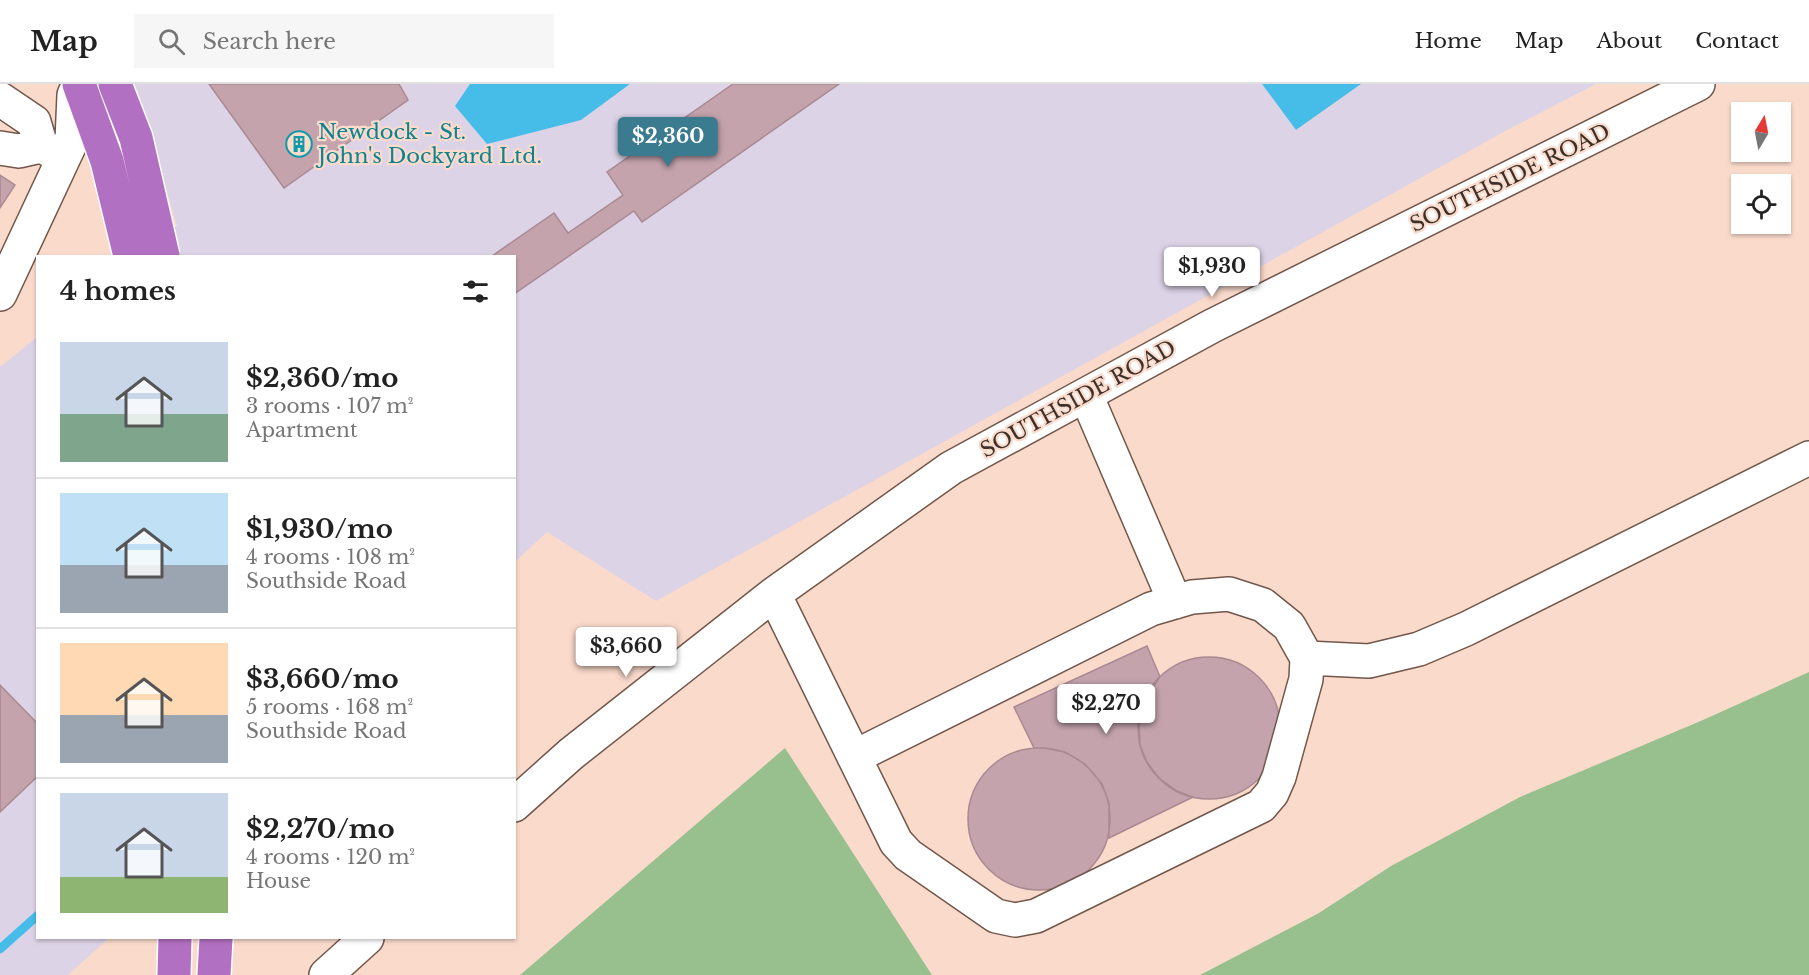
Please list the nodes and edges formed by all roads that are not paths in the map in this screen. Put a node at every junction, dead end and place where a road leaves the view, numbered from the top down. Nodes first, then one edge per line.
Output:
1 (79, 84) edge
2 (116, 84) edge
3 (133, 84) edge
4 (1698, 84) edge
5 (0, 99) edge
6 (136, 138) junction
7 (0, 148) edge
8 (59, 148) junction
9 (130, 255) edge
10 (163, 255) edge
11 (0, 294) edge
12 (1086, 395) junction
13 (1809, 458) edge
14 (774, 594) junction
15 (1175, 602) junction
16 (1307, 658) junction
17 (854, 757) junction
18 (516, 803) edge
19 (175, 939) edge
20 (216, 939) edge
21 (366, 939) edge
22 (174, 975) edge
23 (214, 975) edge
24 (326, 975) edge

1 - 8 street
1 - 9 highway, bridge
2 - 6 highway, bridge
2 - 8 street
3 - 6 highway
4 - 12 street, SOUTHSIDE ROAD
5 - 8 street
6 - 10 highway, bridge
7 - 8 street
8 - 11 street
12 - 14 street, SOUTHSIDE ROAD
12 - 15 street
13 - 16 street
14 - 17 street
14 - 18 street, SOUTHSIDE ROAD
15 - 16 street
15 - 17 street
16 - 17 street
19 - 22 highway
20 - 23 highway
21 - 24 street

